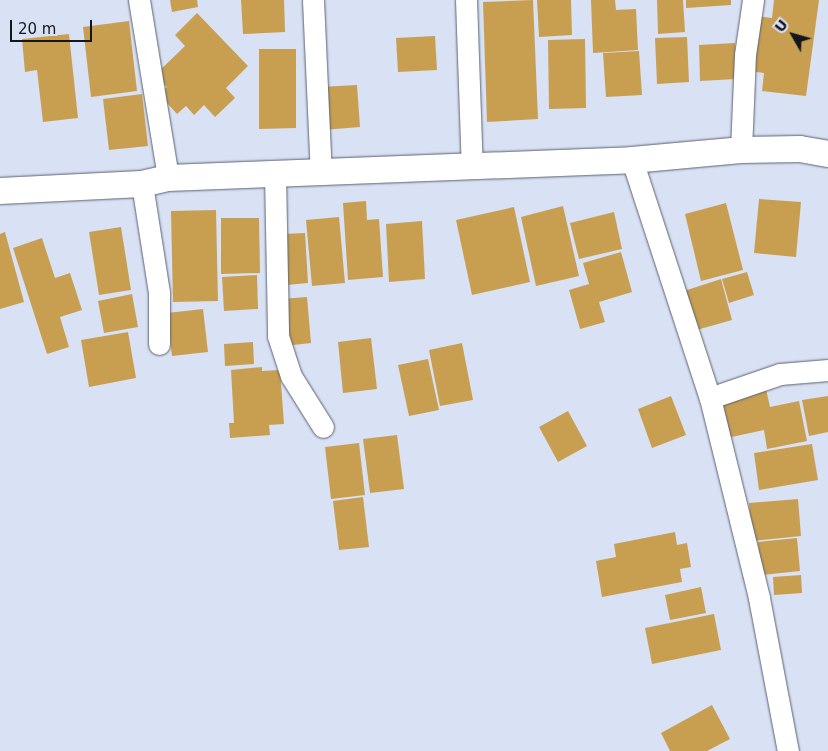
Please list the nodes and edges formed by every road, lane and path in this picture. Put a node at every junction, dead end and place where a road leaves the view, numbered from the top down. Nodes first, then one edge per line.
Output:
1 (139, 0) edge
2 (313, 0) edge
3 (466, 0) edge
4 (753, 0) edge
5 (741, 150) junction
6 (828, 154) edge
7 (632, 160) junction
8 (472, 168) junction
9 (320, 173) junction
10 (276, 174) junction
11 (168, 178) junction
12 (142, 184) junction
13 (0, 190) edge
14 (159, 344) dead end
15 (828, 370) edge
16 (710, 398) junction
17 (323, 427) dead end
18 (788, 751) edge

1 - 11 street
2 - 9 street
3 - 8 street
4 - 5 street
5 - 6 street
5 - 7 street
7 - 8 street
7 - 16 street
8 - 9 street
9 - 10 street
10 - 11 street
10 - 17 street
11 - 12 street
12 - 13 street
12 - 14 street
15 - 16 street
16 - 18 street

